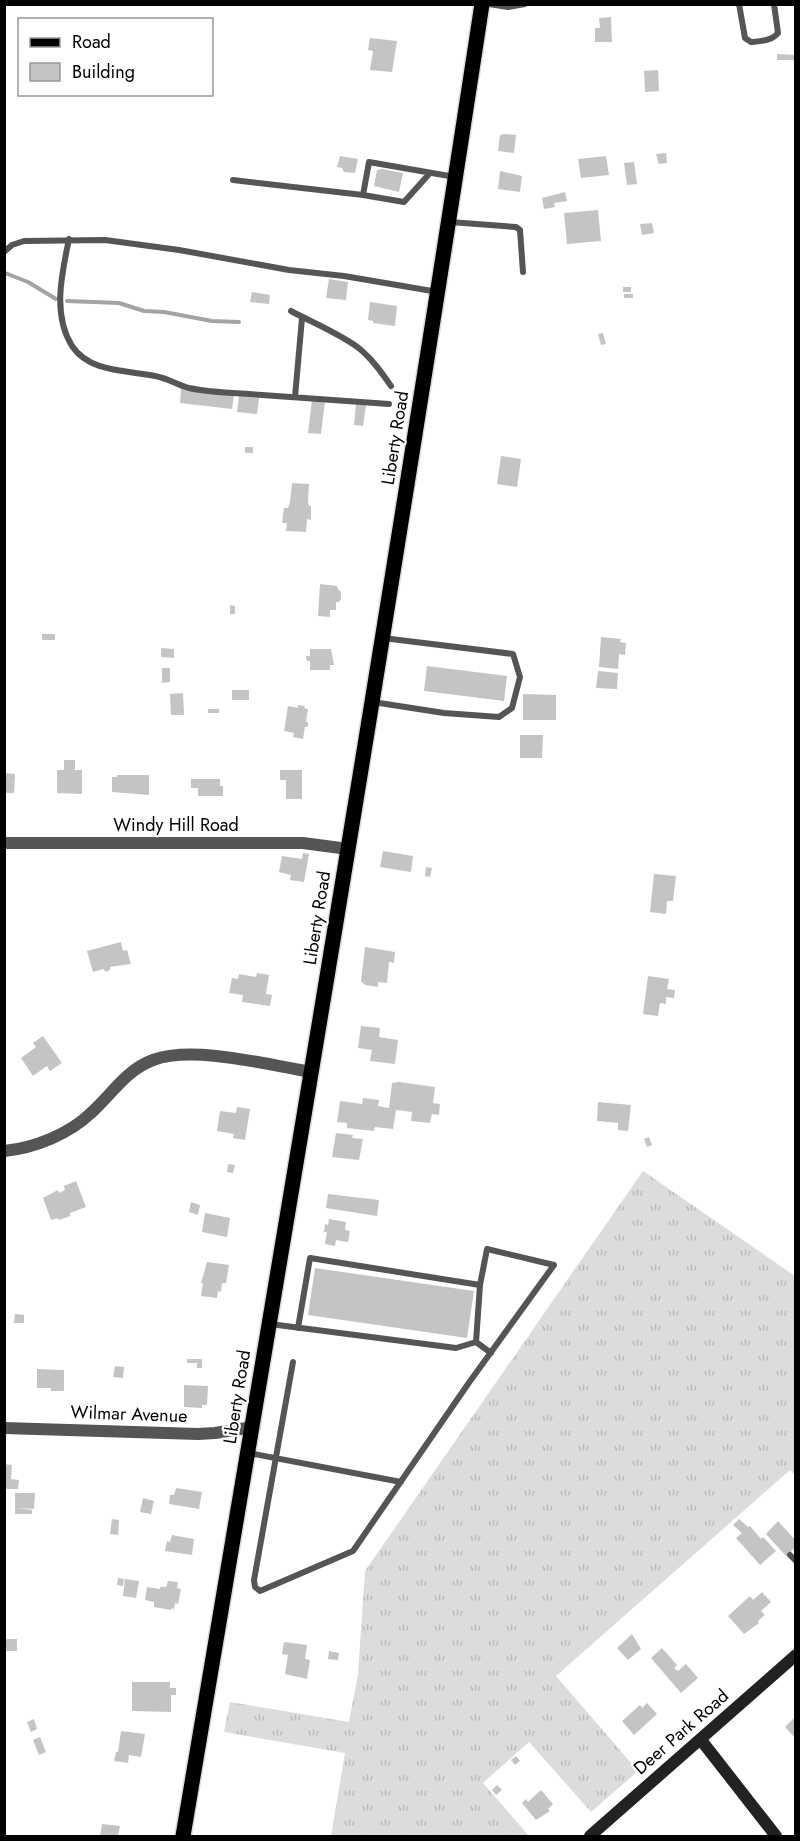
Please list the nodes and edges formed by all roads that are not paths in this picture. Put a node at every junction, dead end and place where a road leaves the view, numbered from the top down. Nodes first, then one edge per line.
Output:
1 (482, 4) edge
2 (489, 4) edge
3 (525, 4) edge
4 (739, 4) edge
5 (774, 4) edge
6 (430, 173) junction
7 (456, 177) junction
8 (233, 180) dead end
9 (363, 195) junction
10 (449, 222) junction
11 (69, 239) junction
12 (4, 252) edge
13 (523, 272) dead end
14 (439, 292) junction
15 (291, 311) dead end
16 (302, 318) junction
17 (392, 386) dead end
18 (295, 397) junction
19 (389, 404) dead end
20 (382, 638) junction
21 (372, 702) junction
22 (4, 843) edge
23 (348, 849) junction
24 (312, 1072) junction
25 (4, 1151) edge
26 (480, 1285) junction
27 (269, 1324) junction
28 (298, 1328) junction
29 (476, 1342) junction
30 (491, 1353) junction
31 (293, 1362) dead end
32 (253, 1426) junction
33 (4, 1428) edge
34 (248, 1453) junction
35 (276, 1458) junction
36 (401, 1482) junction
37 (790, 1555) dead end
38 (795, 1561) edge
39 (795, 1655) edge
40 (701, 1740) junction
41 (183, 1836) edge
42 (590, 1836) edge
43 (776, 1836) edge

1 - 7 main road, Liberty Road
2 - 3 lane
4 - 5 lane
6 - 7 lane
6 - 9 lane
6 - 9 lane
7 - 10 main road, Liberty Road
8 - 9 lane
10 - 13 lane
10 - 14 main road, Liberty Road
11 - 12 lane
11 - 14 lane
11 - 18 lane
14 - 20 main road, Liberty Road
15 - 16 lane
16 - 17 lane
16 - 18 lane
18 - 19 lane
20 - 21 main road, Liberty Road
20 - 21 lane
21 - 23 main road, Liberty Road
22 - 23 street, Windy Hill Road
23 - 24 main road, Liberty Road
24 - 25 street
24 - 27 main road, Liberty Road
26 - 28 lane
26 - 29 lane
26 - 30 lane
27 - 28 lane
27 - 32 main road, Liberty Road
28 - 29 lane
29 - 30 lane
30 - 36 lane
31 - 35 lane
32 - 33 street, Wilmar Avenue
32 - 34 main road, Liberty Road
34 - 35 lane
34 - 41 main road, Liberty Road
35 - 36 lane
35 - 36 lane
37 - 38 lane
39 - 40 street, Deer Park Road
40 - 42 street, Deer Park Road
40 - 43 street

